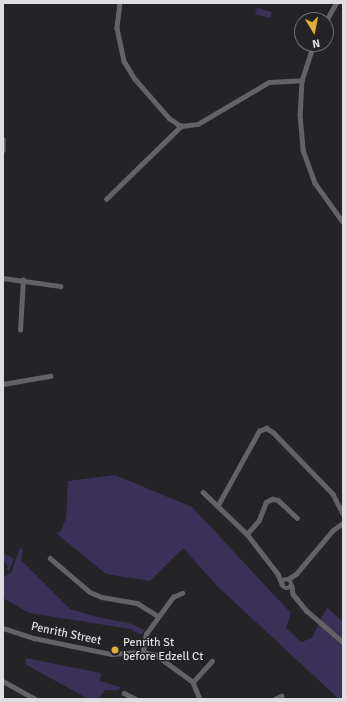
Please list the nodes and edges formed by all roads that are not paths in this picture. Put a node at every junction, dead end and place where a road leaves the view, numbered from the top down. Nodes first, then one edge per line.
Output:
1 (120, 3) edge
2 (336, 3) edge
3 (331, 12) edge
4 (311, 52) edge
5 (302, 80) junction
6 (181, 126) junction
7 (3, 139) edge
8 (3, 150) edge
9 (106, 199) dead end
10 (343, 222) edge
11 (3, 278) edge
12 (23, 280) junction
13 (60, 286) dead end
14 (20, 330) dead end
15 (50, 376) dead end
16 (3, 384) edge
17 (203, 492) dead end
18 (218, 506) junction
19 (343, 514) edge
20 (297, 518) dead end
21 (343, 523) edge
22 (247, 534) junction
23 (50, 558) dead end
24 (278, 574) junction
25 (296, 574) junction
26 (287, 579) junction
27 (282, 584) junction
28 (292, 585) junction
29 (285, 589) junction
30 (182, 593) dead end
31 (294, 594) junction
32 (158, 616) junction
33 (3, 628) edge
34 (343, 642) edge
35 (143, 652) junction
36 (212, 662) dead end
37 (3, 681) edge
38 (193, 682) junction
39 (124, 693) dead end
40 (281, 696) dead end
41 (36, 699) edge
42 (136, 699) edge
43 (200, 699) edge
44 (275, 699) edge

1 - 6 street
2 - 3 street
4 - 5 street
5 - 6 street
5 - 10 street
6 - 9 street
7 - 8 street
11 - 12 street
12 - 13 street
12 - 14 street
15 - 16 street
17 - 18 street
18 - 19 street
18 - 22 street
20 - 22 street
21 - 25 street
22 - 24 street
23 - 32 street
24 - 26 street
24 - 27 street
25 - 26 street
25 - 28 street
26 - 27 street
26 - 28 street
27 - 29 street
28 - 29 street
28 - 31 street
29 - 31 street
30 - 32 street
31 - 34 street
32 - 35 street
33 - 35 street, Penrith Street
35 - 38 street, Penrith Street
36 - 38 street
37 - 41 street
38 - 43 street, Penrith Street
39 - 42 street
40 - 44 street

